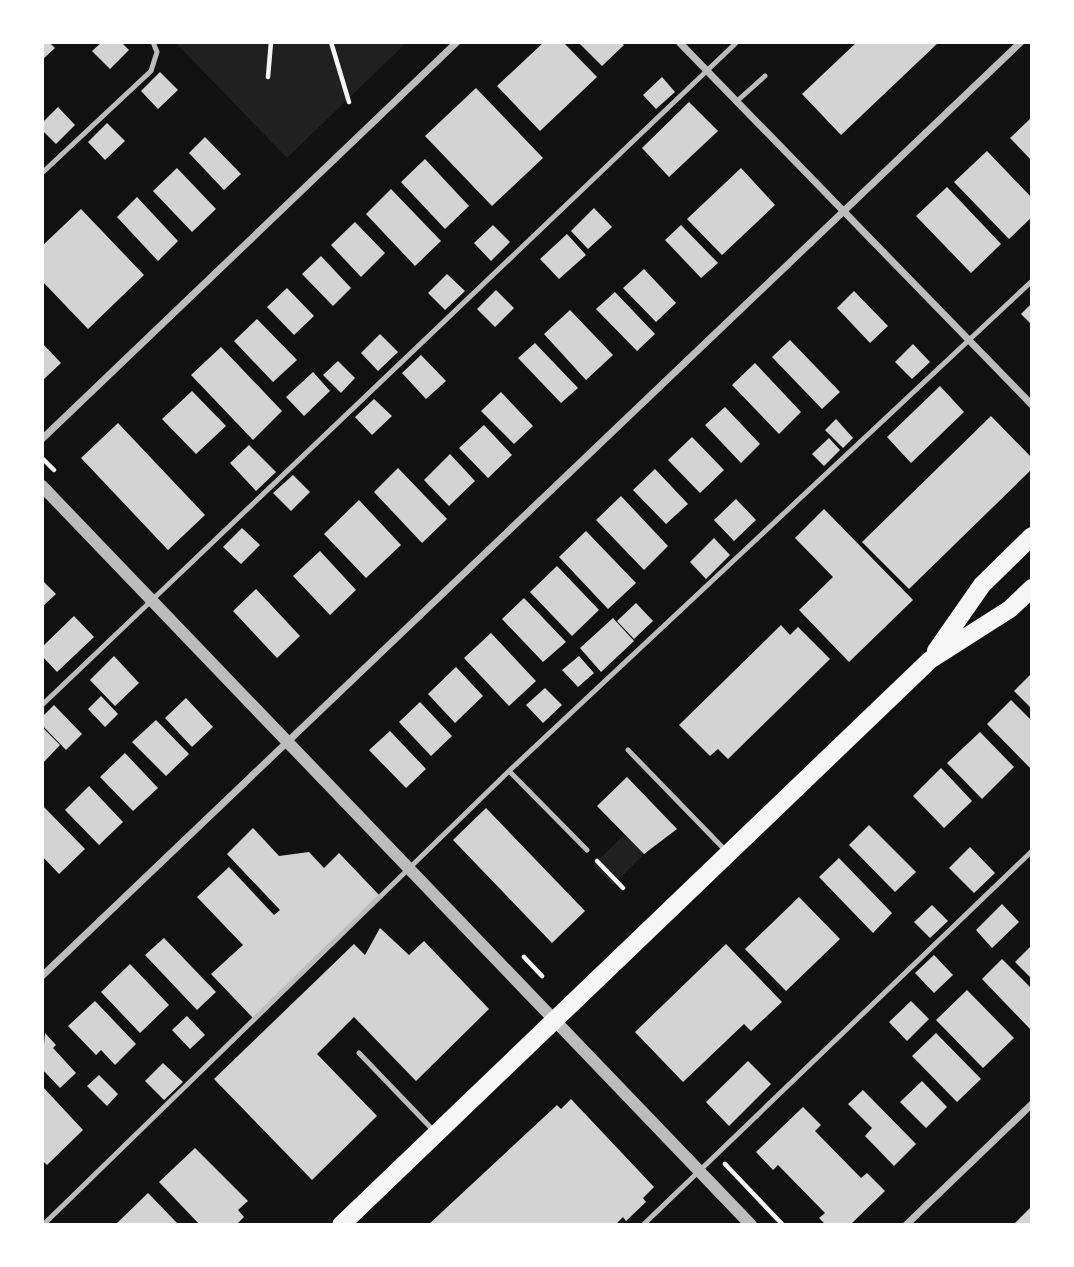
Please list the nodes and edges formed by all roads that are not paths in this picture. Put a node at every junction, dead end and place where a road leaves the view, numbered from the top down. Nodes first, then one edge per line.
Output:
1 (153, 42) edge
2 (457, 42) edge
3 (679, 42) edge
4 (737, 42) edge
5 (1021, 42) edge
6 (707, 71) junction
7 (765, 76) dead end
8 (736, 102) junction
9 (42, 173) edge
10 (843, 212) junction
11 (1032, 281) edge
12 (968, 342) junction
13 (1032, 405) edge
14 (42, 439) edge
15 (42, 486) edge
16 (1032, 537) edge
17 (1032, 588) edge
18 (150, 602) junction
19 (929, 660) junction
20 (42, 705) edge
21 (286, 743) junction
22 (628, 750) dead end
23 (509, 771) junction
24 (587, 850) road end
25 (1032, 850) edge
26 (727, 852) junction
27 (409, 872) junction
28 (42, 976) edge
29 (554, 1021) junction
30 (359, 1053) dead end
31 (1032, 1104) edge
32 (436, 1134) junction
33 (699, 1172) junction
34 (43, 1225) edge
35 (341, 1225) edge
36 (643, 1225) edge
37 (751, 1225) edge
38 (906, 1225) edge

1 - 9 lane
2 - 14 street
3 - 6 street
4 - 6 lane
5 - 10 street
6 - 8 street
6 - 18 lane
7 - 8 lane
8 - 10 street
10 - 12 street
10 - 21 street
11 - 12 lane
12 - 13 street
12 - 23 lane
15 - 18 street
16 - 19 main road
17 - 19 main road
18 - 20 lane
18 - 21 street
19 - 26 main road
21 - 27 street
21 - 28 street
22 - 26 lane
23 - 24 lane
23 - 27 lane
25 - 33 lane
26 - 29 main road
27 - 29 street
27 - 34 lane
29 - 32 main road
29 - 33 street
30 - 32 lane
31 - 38 street
32 - 35 main road
33 - 36 lane
33 - 37 street

